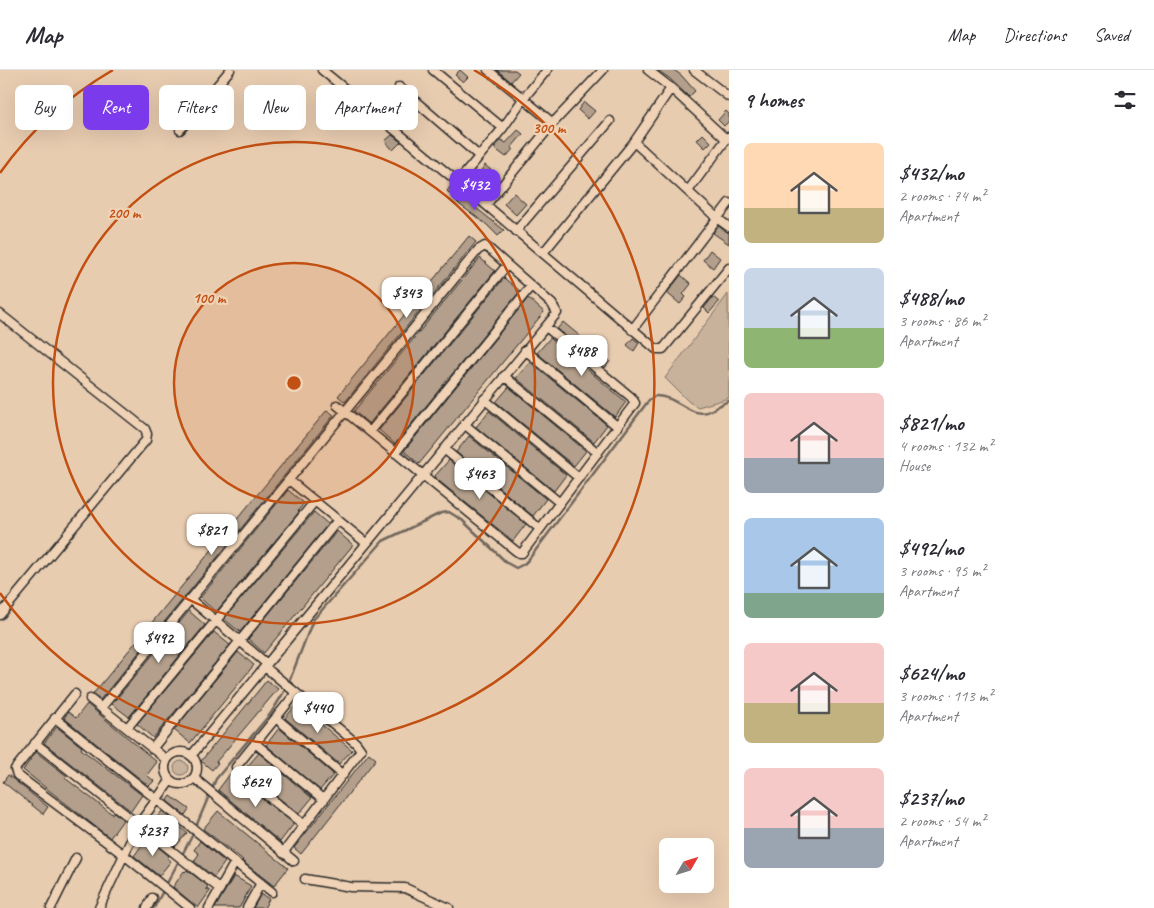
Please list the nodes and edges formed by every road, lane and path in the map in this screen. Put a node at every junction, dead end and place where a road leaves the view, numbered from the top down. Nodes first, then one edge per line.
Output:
1 (230, 70) edge
2 (322, 70) edge
3 (433, 70) edge
4 (488, 70) edge
5 (547, 70) edge
6 (603, 70) edge
7 (648, 70) edge
8 (694, 70) edge
9 (218, 85) edge
10 (671, 88) junction
11 (729, 98) edge
12 (523, 99) junction
13 (418, 103) edge
14 (610, 120) dead end
15 (553, 123) junction
16 (503, 128) junction
17 (727, 137) edge
18 (634, 142) junction
19 (480, 156) junction
20 (458, 183) junction
21 (688, 191) junction
22 (729, 203) edge
23 (486, 205) junction
24 (718, 219) junction
25 (729, 227) edge
26 (516, 231) junction
27 (543, 253) junction
28 (507, 264) junction
29 (729, 268) edge
30 (531, 286) junction
31 (0, 314) edge
32 (546, 327) junction
33 (632, 330) junction
34 (525, 350) junction
35 (504, 376) junction
36 (484, 399) junction
37 (337, 405) dead end
38 (345, 412) junction
39 (464, 424) junction
40 (618, 427) junction
41 (370, 432) junction
42 (444, 448) junction
43 (395, 453) junction
44 (598, 453) junction
45 (422, 475) junction
46 (579, 478) junction
47 (289, 480) junction
48 (315, 501) junction
49 (560, 503) junction
50 (338, 520) junction
51 (540, 530) junction
52 (366, 543) junction
53 (190, 599) junction
54 (0, 615) edge
55 (215, 620) junction
56 (240, 641) junction
57 (266, 665) junction
58 (290, 688) junction
59 (75, 694) dead end
60 (90, 699) dead end
61 (101, 708) junction
62 (55, 718) junction
63 (276, 718) junction
64 (127, 728) junction
65 (35, 743) junction
66 (255, 743) junction
67 (152, 749) junction
68 (191, 756) junction
69 (167, 760) junction
70 (343, 775) junction
71 (194, 778) junction
72 (170, 781) junction
73 (156, 799) junction
74 (324, 800) junction
75 (138, 825) junction
76 (304, 825) junction
77 (283, 853) junction
78 (124, 855) junction
79 (76, 858) dead end
80 (294, 861) dead end
81 (235, 862) junction
82 (304, 879) dead end
83 (261, 883) junction
84 (220, 889) junction
85 (272, 892) dead end
86 (152, 898) dead end
87 (51, 908) edge
88 (99, 908) edge
89 (147, 908) edge
90 (190, 908) edge
91 (209, 908) edge
92 (247, 908) edge
93 (449, 908) edge

1 - 9 street
2 - 20 street
3 - 16 street
4 - 12 street
5 - 12 street
6 - 15 street
7 - 10 street
8 - 11 street
10 - 17 street
10 - 18 street
12 - 15 street
12 - 16 street
13 - 19 street
14 - 26 street
15 - 23 street
16 - 19 street
17 - 21 street
18 - 21 street
18 - 27 street
19 - 20 street
20 - 23 street
21 - 24 street
22 - 24 street
23 - 26 street
24 - 25 street
24 - 33 street
26 - 27 street
27 - 33 street
28 - 30 street
28 - 38 street
28 - 41 street
29 - 33 street
30 - 32 street
30 - 43 street
31 - 54 street
32 - 34 street
32 - 40 street
34 - 35 street
34 - 40 street
35 - 36 street
35 - 44 street
36 - 39 street
36 - 46 street
37 - 38 street
38 - 41 street
38 - 47 street
39 - 42 street
39 - 49 street
40 - 44 street
41 - 43 street
42 - 45 street
42 - 51 street
43 - 45 street
44 - 46 street
45 - 51 street
45 - 52 street
46 - 49 street
47 - 48 street
47 - 53 street
48 - 50 street
48 - 55 street
49 - 51 street
50 - 52 street
50 - 56 street
52 - 57 street
53 - 55 street
53 - 61 street
55 - 56 street
55 - 64 street
56 - 57 street
56 - 67 street
57 - 58 street
57 - 68 street
58 - 63 street
58 - 70 street
59 - 62 street
60 - 61 street
61 - 64 street
62 - 65 street
62 - 73 street
63 - 66 street
63 - 70 street
64 - 67 street
65 - 75 street
65 - 78 street
66 - 74 street
66 - 76 street
67 - 69 street
68 - 69 street
68 - 71 street
69 - 72 street
70 - 74 street
71 - 72 street
71 - 77 street
72 - 73 street
73 - 75 street
73 - 81 street
74 - 76 street
75 - 78 street
75 - 84 street
76 - 77 street
77 - 80 street
78 - 88 street
78 - 90 street
79 - 87 street
81 - 83 street
81 - 84 street
82 - 93 street
83 - 85 street
83 - 92 street
84 - 91 street
86 - 89 street

